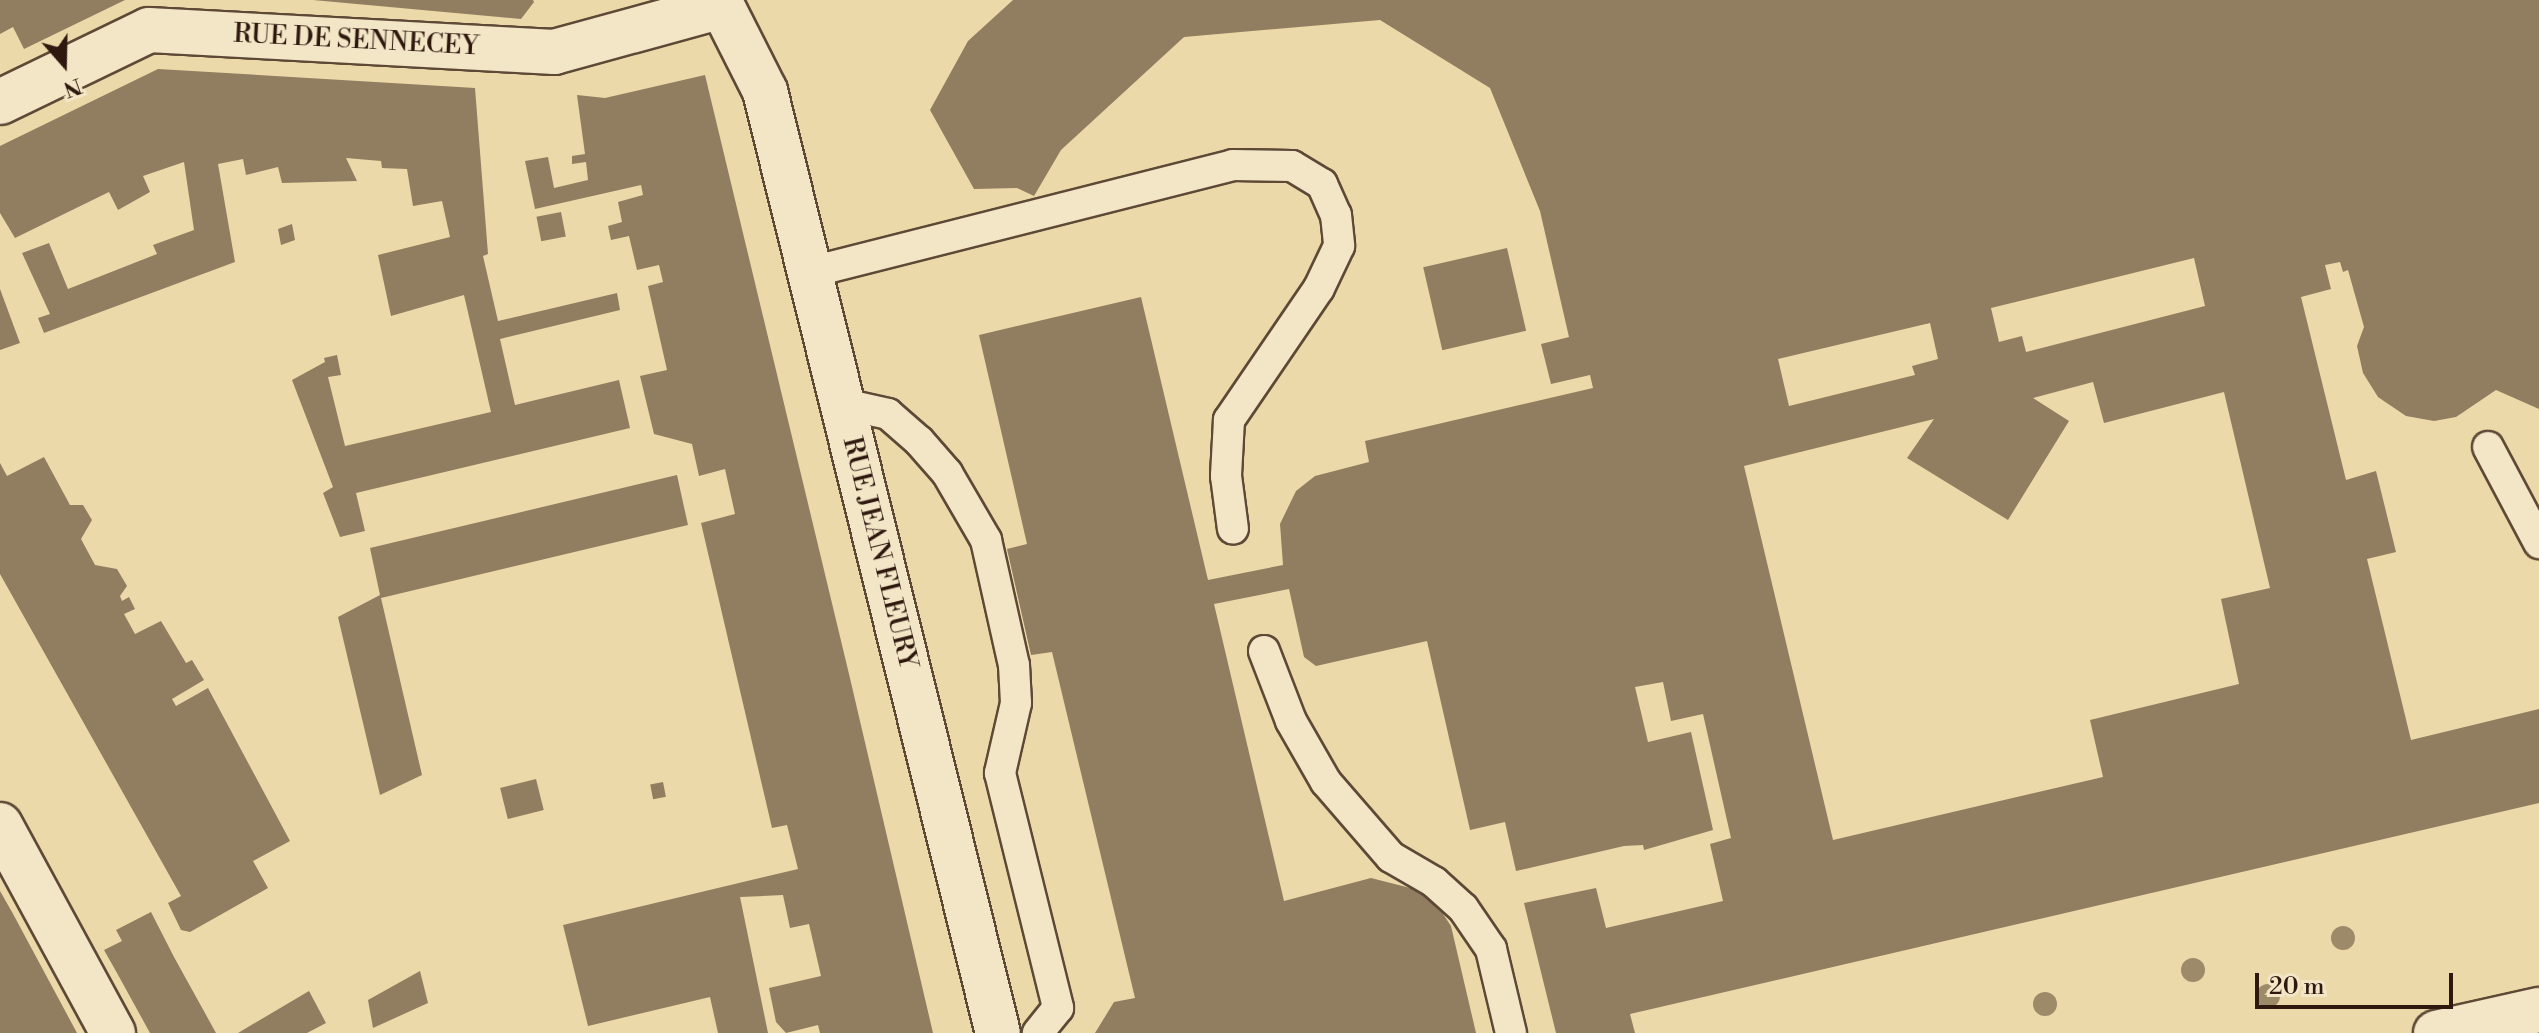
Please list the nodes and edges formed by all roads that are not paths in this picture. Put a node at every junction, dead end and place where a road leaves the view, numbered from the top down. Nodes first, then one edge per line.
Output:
1 (720, 3) edge
2 (0, 102) edge
3 (811, 272) junction
4 (843, 404) junction
5 (2488, 447) dead end
6 (1233, 529) dead end
7 (2539, 543) edge
8 (1264, 651) dead end
9 (0, 825) edge
10 (2539, 1010) edge
11 (113, 1033) edge
12 (998, 1033) edge
13 (1038, 1033) edge
14 (1511, 1033) edge
15 (2436, 1033) edge

1 - 2 street, RUE DE SENNECEY
1 - 3 street, RUE JEAN FLEURY
3 - 4 street, RUE JEAN FLEURY
3 - 6 lane
4 - 12 street, RUE JEAN FLEURY
4 - 13 lane
5 - 7 lane
8 - 14 lane
9 - 11 street
10 - 15 street

